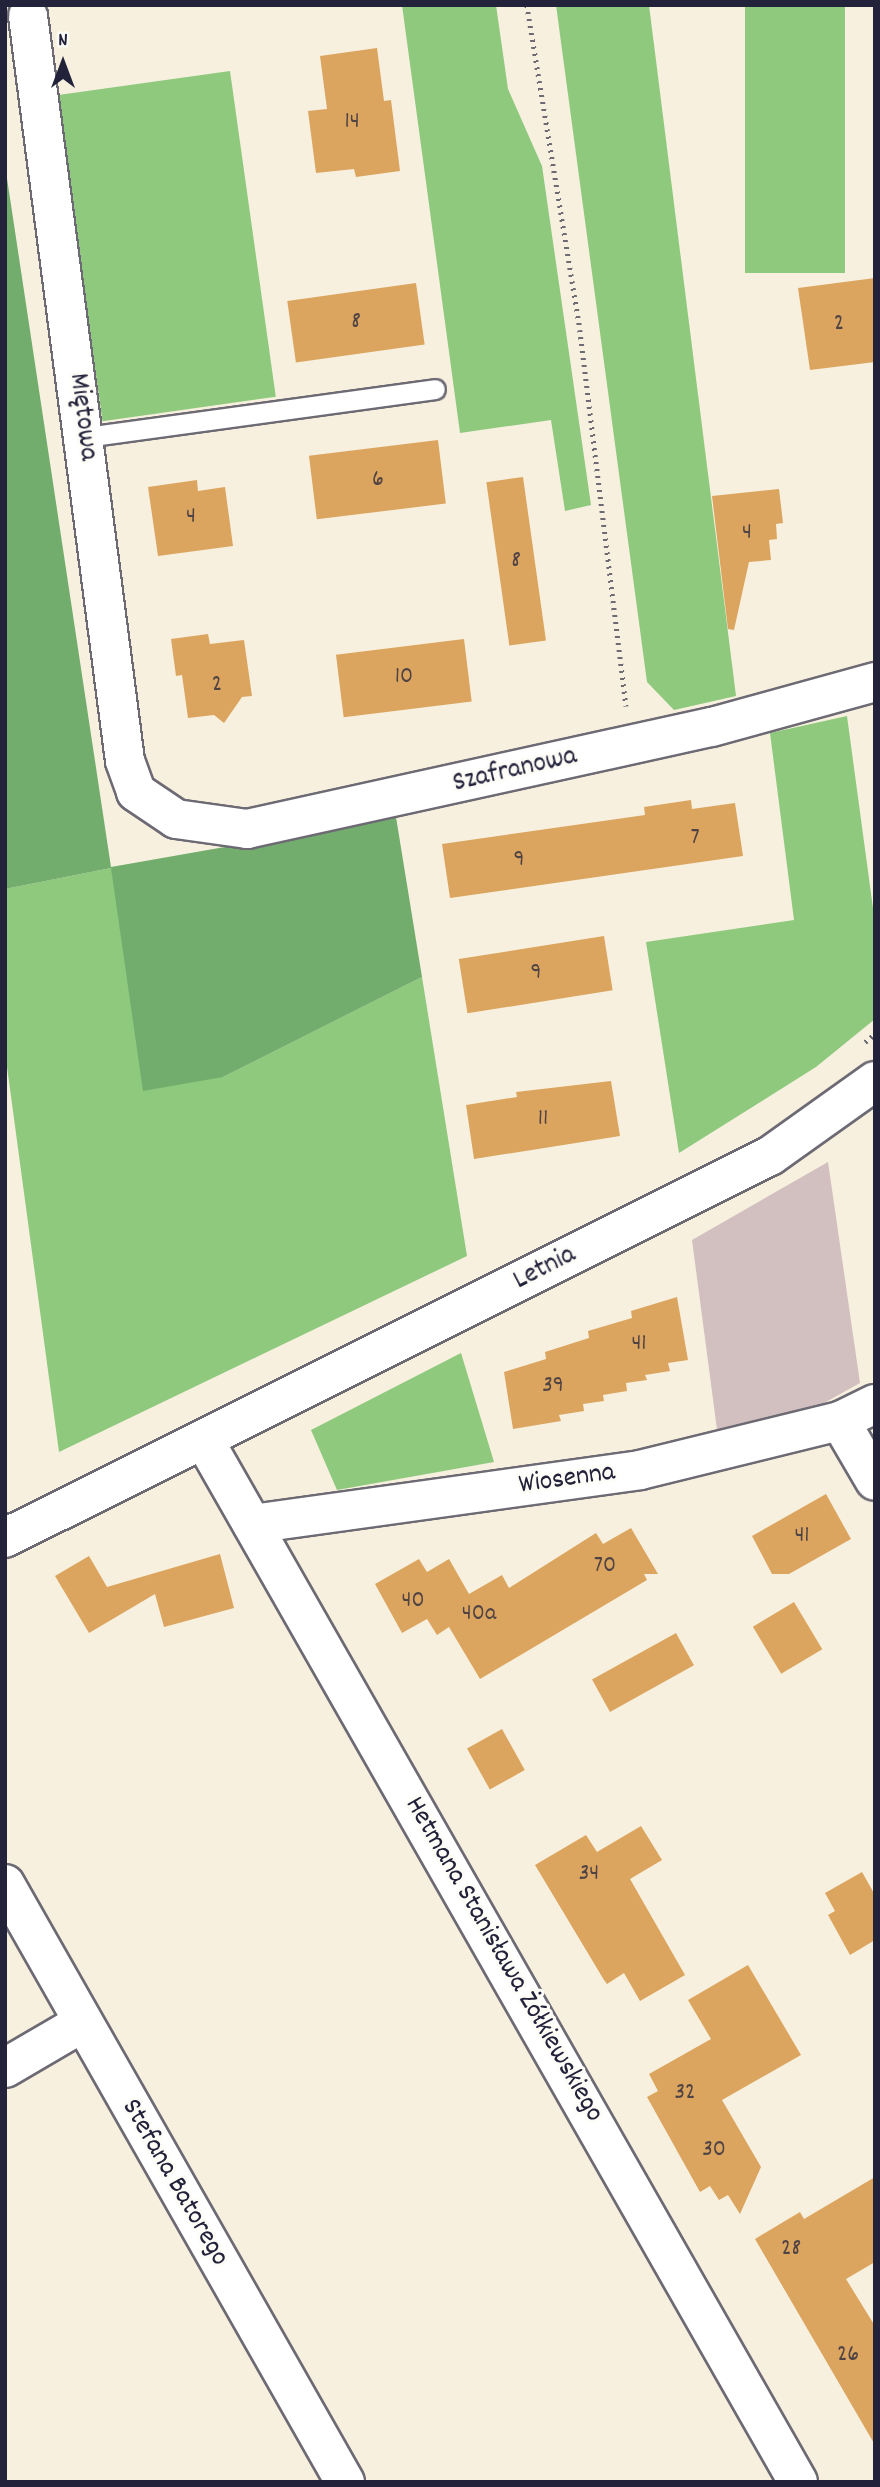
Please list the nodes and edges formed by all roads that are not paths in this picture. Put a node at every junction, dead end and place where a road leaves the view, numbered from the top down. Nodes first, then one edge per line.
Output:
1 (28, 16) dead end
2 (435, 389) dead end
3 (85, 437) junction
4 (875, 682) edge
5 (156, 806) joint
6 (875, 1081) edge
7 (875, 1404) edge
8 (840, 1421) junction
9 (204, 1440) junction
10 (875, 1481) edge
11 (252, 1524) junction
12 (5, 1538) edge
13 (5, 1884) edge
14 (82, 2023) junction
15 (5, 2068) edge
16 (342, 2481) edge
17 (798, 2482) edge

1 - 3 street, Miętowa
2 - 3 lane
3 - 5 street, Miętowa
4 - 5 street, Szafranowa
6 - 9 street, Letnia
7 - 8 street, Wiosenna
8 - 10 street
8 - 11 street, Wiosenna
9 - 11 street, Hetmana Stanisława Żółkiewskiego
9 - 12 street
11 - 17 street, Hetmana Stanisława Żółkiewskiego
13 - 14 street, Stefana Batorego
14 - 15 street
14 - 16 street, Stefana Batorego

